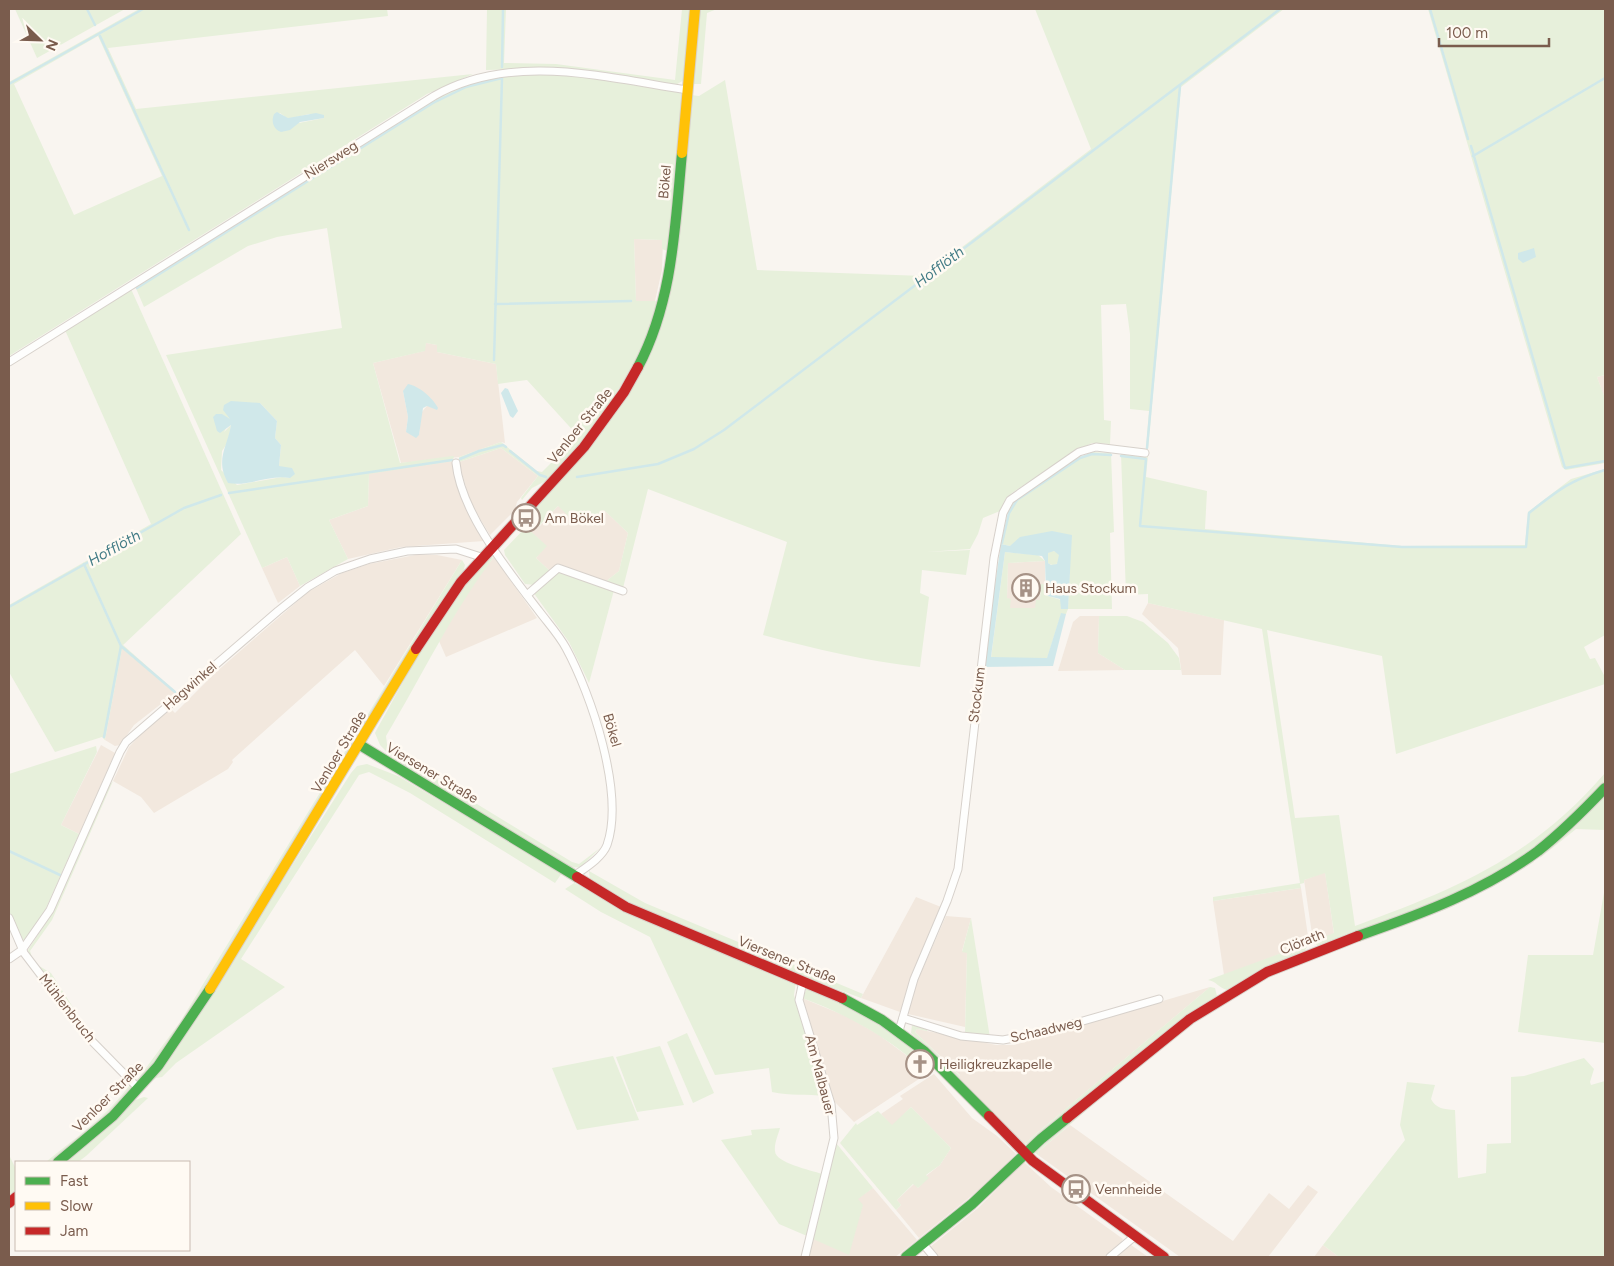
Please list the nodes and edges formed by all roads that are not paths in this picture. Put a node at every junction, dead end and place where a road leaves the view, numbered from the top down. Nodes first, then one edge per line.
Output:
1 (695, 9) edge
2 (687, 90) junction
3 (644, 355) joint
4 (9, 362) edge
5 (1144, 453) dead end
6 (456, 463) dead end
7 (492, 544) junction
8 (481, 557) junction
9 (624, 591) dead end
10 (527, 595) junction
11 (360, 745) junction
12 (1605, 788) edge
13 (574, 876) junction
14 (9, 918) edge
15 (22, 950) junction
16 (9, 959) edge
17 (803, 981) junction
18 (1159, 999) dead end
19 (903, 1018) junction
20 (899, 1031) junction
21 (140, 1089) junction
22 (1025, 1154) junction
23 (59, 1161) edge
24 (1135, 1236) junction
25 (923, 1244) junction
26 (804, 1257) edge
27 (906, 1257) edge
28 (934, 1257) edge
29 (1110, 1257) edge
30 (1164, 1257) edge

1 - 2 main road, Bökel
2 - 3 main road, Bökel
2 - 4 street, Niersweg
3 - 7 main road, Venloer Straße
5 - 19 street, Stockum
6 - 7 street, Bökel
7 - 8 main road, Venloer Straße
7 - 10 street, Bökel
8 - 11 main road, Venloer Straße
8 - 15 street, Hagwinkel
9 - 10 street
10 - 13 street, Bökel
11 - 13 main road, Viersener Straße
11 - 21 main road, Venloer Straße
12 - 22 main road, Clörath
13 - 17 main road, Viersener Straße
14 - 15 street, Mühlenbruch
15 - 16 street, Hagwinkel
15 - 21 street, Mühlenbruch
17 - 20 main road, Viersener Straße
17 - 26 street, Am Malbauer
18 - 19 street, Schaadweg
19 - 20 street, Stockum
20 - 22 main road, Viersener Straße
21 - 23 main road, Venloer Straße
22 - 24 main road, Viersener Straße
22 - 25 main road
24 - 29 street
24 - 30 main road, Viersener Straße
25 - 27 main road
25 - 28 street

